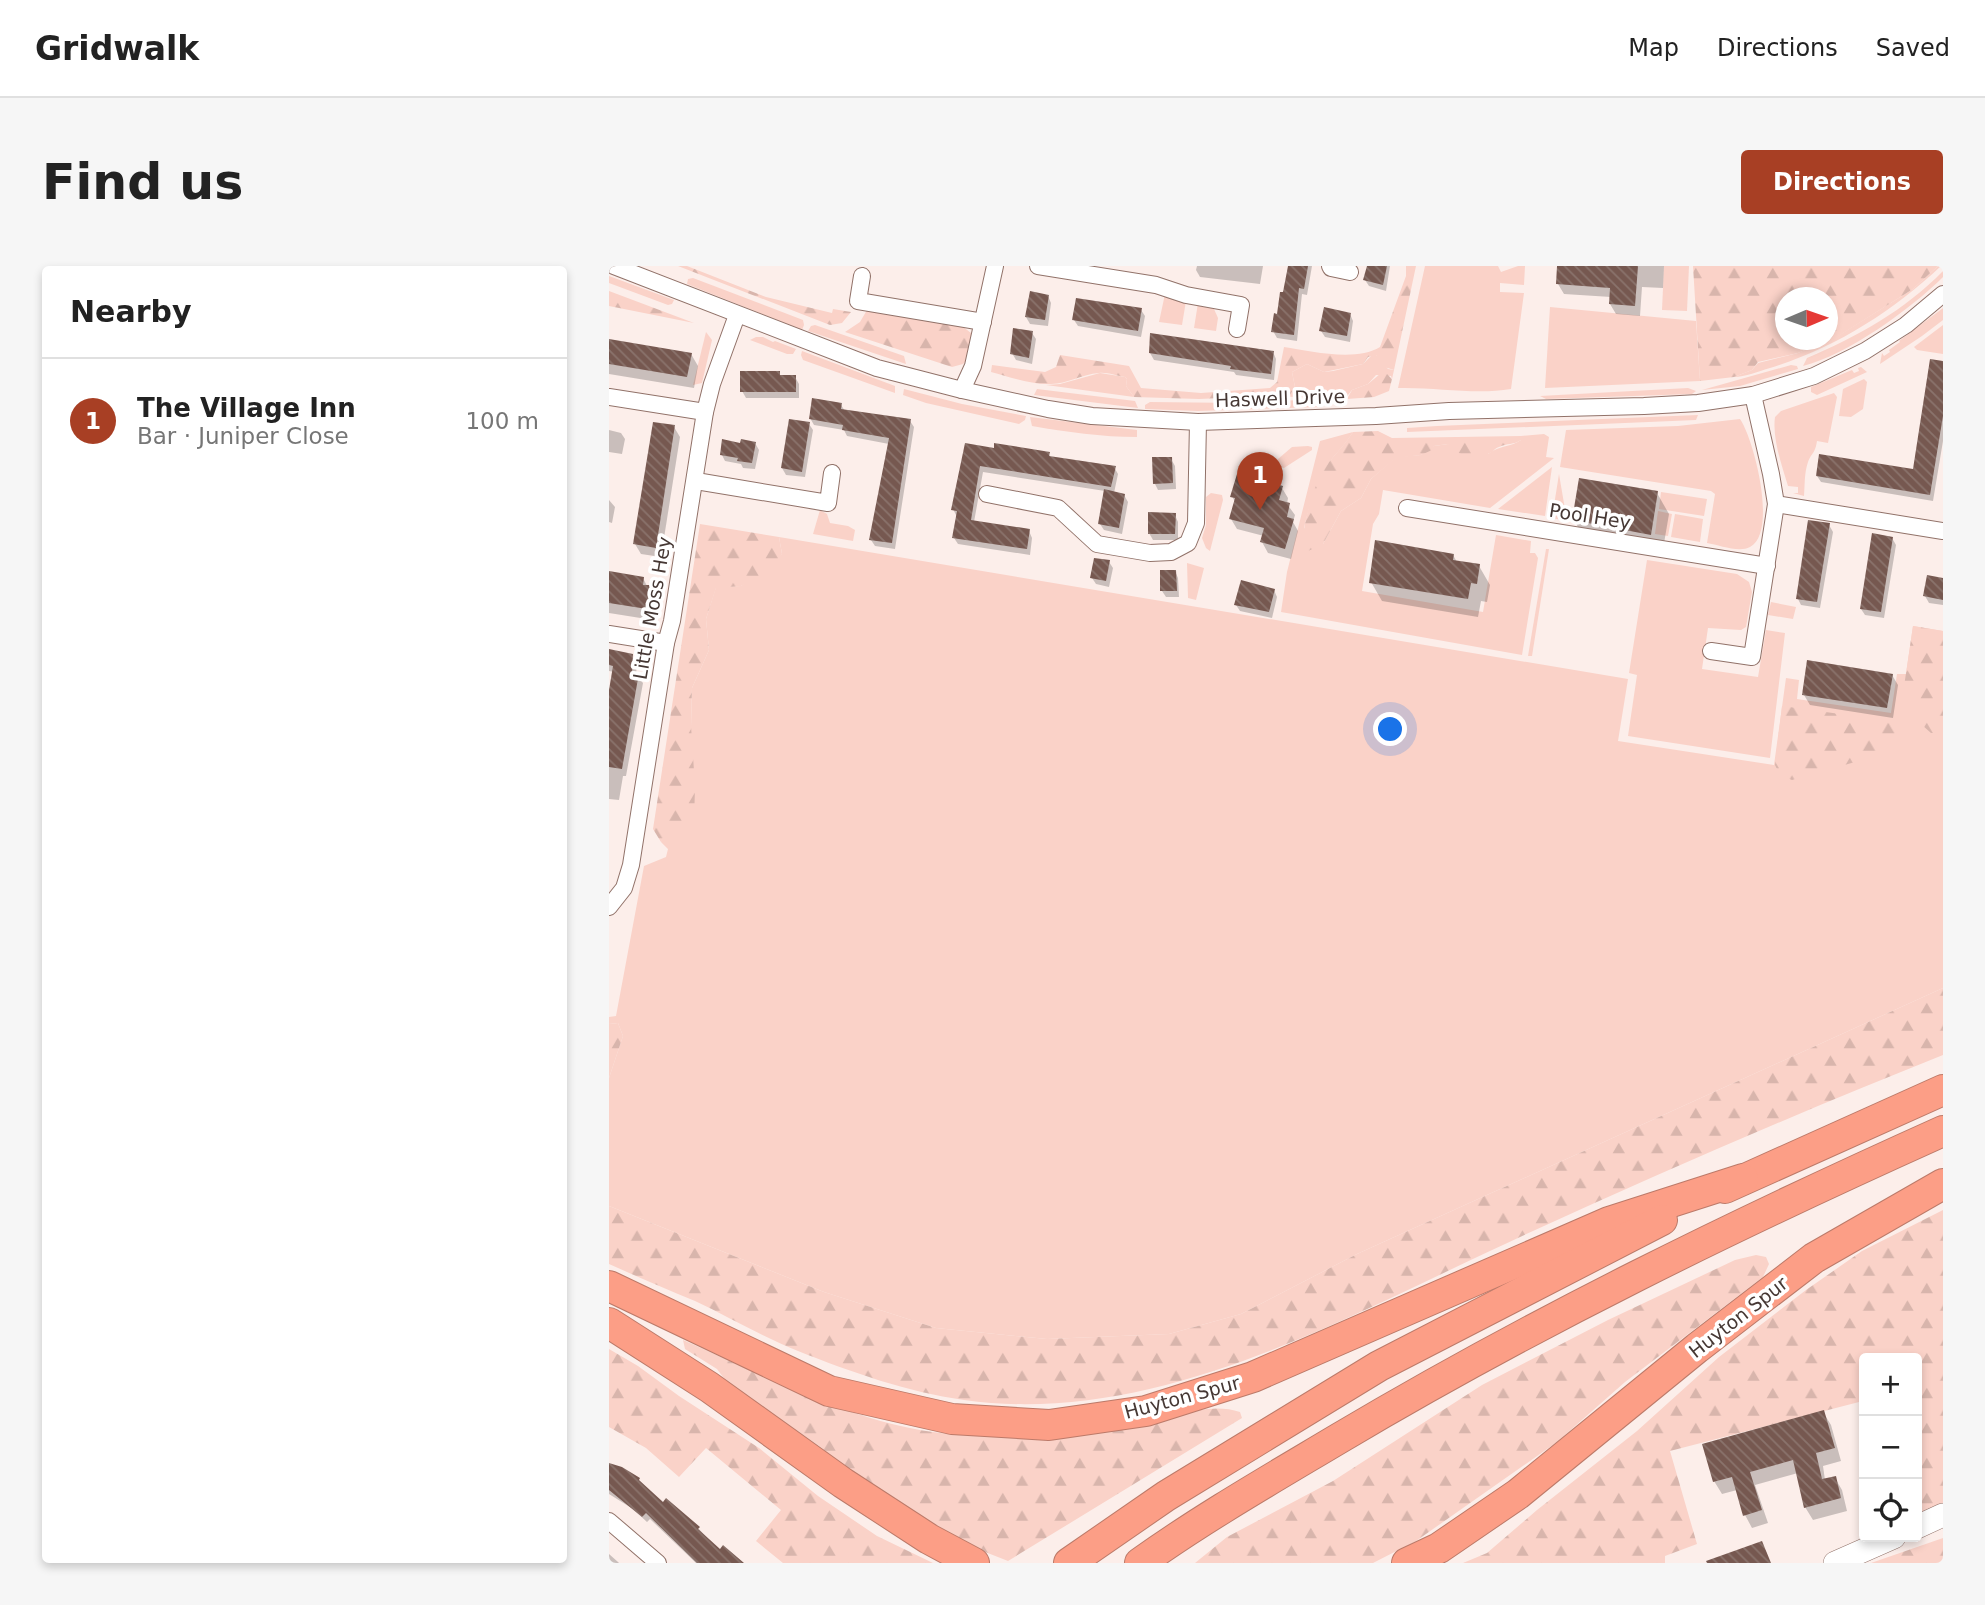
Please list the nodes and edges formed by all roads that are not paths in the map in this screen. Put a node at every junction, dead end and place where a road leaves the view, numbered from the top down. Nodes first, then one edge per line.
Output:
1 (614, 266) edge
2 (995, 266) edge
3 (1038, 266) edge
4 (1146, 266) edge
5 (1330, 266) edge
6 (1350, 272) dead end
7 (862, 276) dead end
8 (1144, 283) junction
9 (1943, 294) edge
10 (737, 315) junction
11 (983, 322) junction
12 (1237, 329) dead end
13 (962, 390) junction
14 (1753, 396) junction
15 (609, 397) edge
16 (705, 412) junction
17 (1198, 422) junction
18 (832, 473) dead end
19 (695, 481) junction
20 (987, 494) dead end
21 (1776, 504) junction
22 (1407, 508) dead end
23 (1943, 531) edge
24 (1767, 566) junction
25 (609, 634) edge
26 (666, 643) junction
27 (1711, 651) dead end
28 (609, 907) edge
29 (1943, 1090) edge
30 (1943, 1131) edge
31 (1743, 1179) junction
32 (1943, 1184) edge
33 (609, 1286) edge
34 (609, 1323) edge
35 (1943, 1515) edge
36 (609, 1521) edge
37 (1922, 1525) edge
38 (1883, 1542) edge
39 (970, 1561) edge
40 (658, 1563) edge
41 (1069, 1563) edge
42 (1140, 1563) edge
43 (1407, 1563) edge
44 (1835, 1563) edge

1 - 10 street, Haswell Drive
2 - 11 street
3 - 8 street
4 - 8 street
5 - 6 street
7 - 11 street
8 - 12 street
9 - 14 street, Haswell Drive
10 - 13 street, Haswell Drive
10 - 16 street, Little Moss Hey
11 - 13 street
13 - 17 street, Haswell Drive
14 - 17 street, Haswell Drive
14 - 21 street
15 - 16 street
16 - 19 street, Little Moss Hey
17 - 20 street
18 - 19 street
19 - 26 street, Little Moss Hey
21 - 23 street
21 - 24 street
22 - 24 street, Pool Hey
24 - 27 street
25 - 26 street
26 - 28 street, Little Moss Hey
29 - 31 highway
30 - 42 highway
31 - 33 highway, Huyton Spur
31 - 41 highway
32 - 43 highway, Huyton Spur
34 - 39 highway
35 - 37 main road
36 - 40 street
38 - 44 main road

